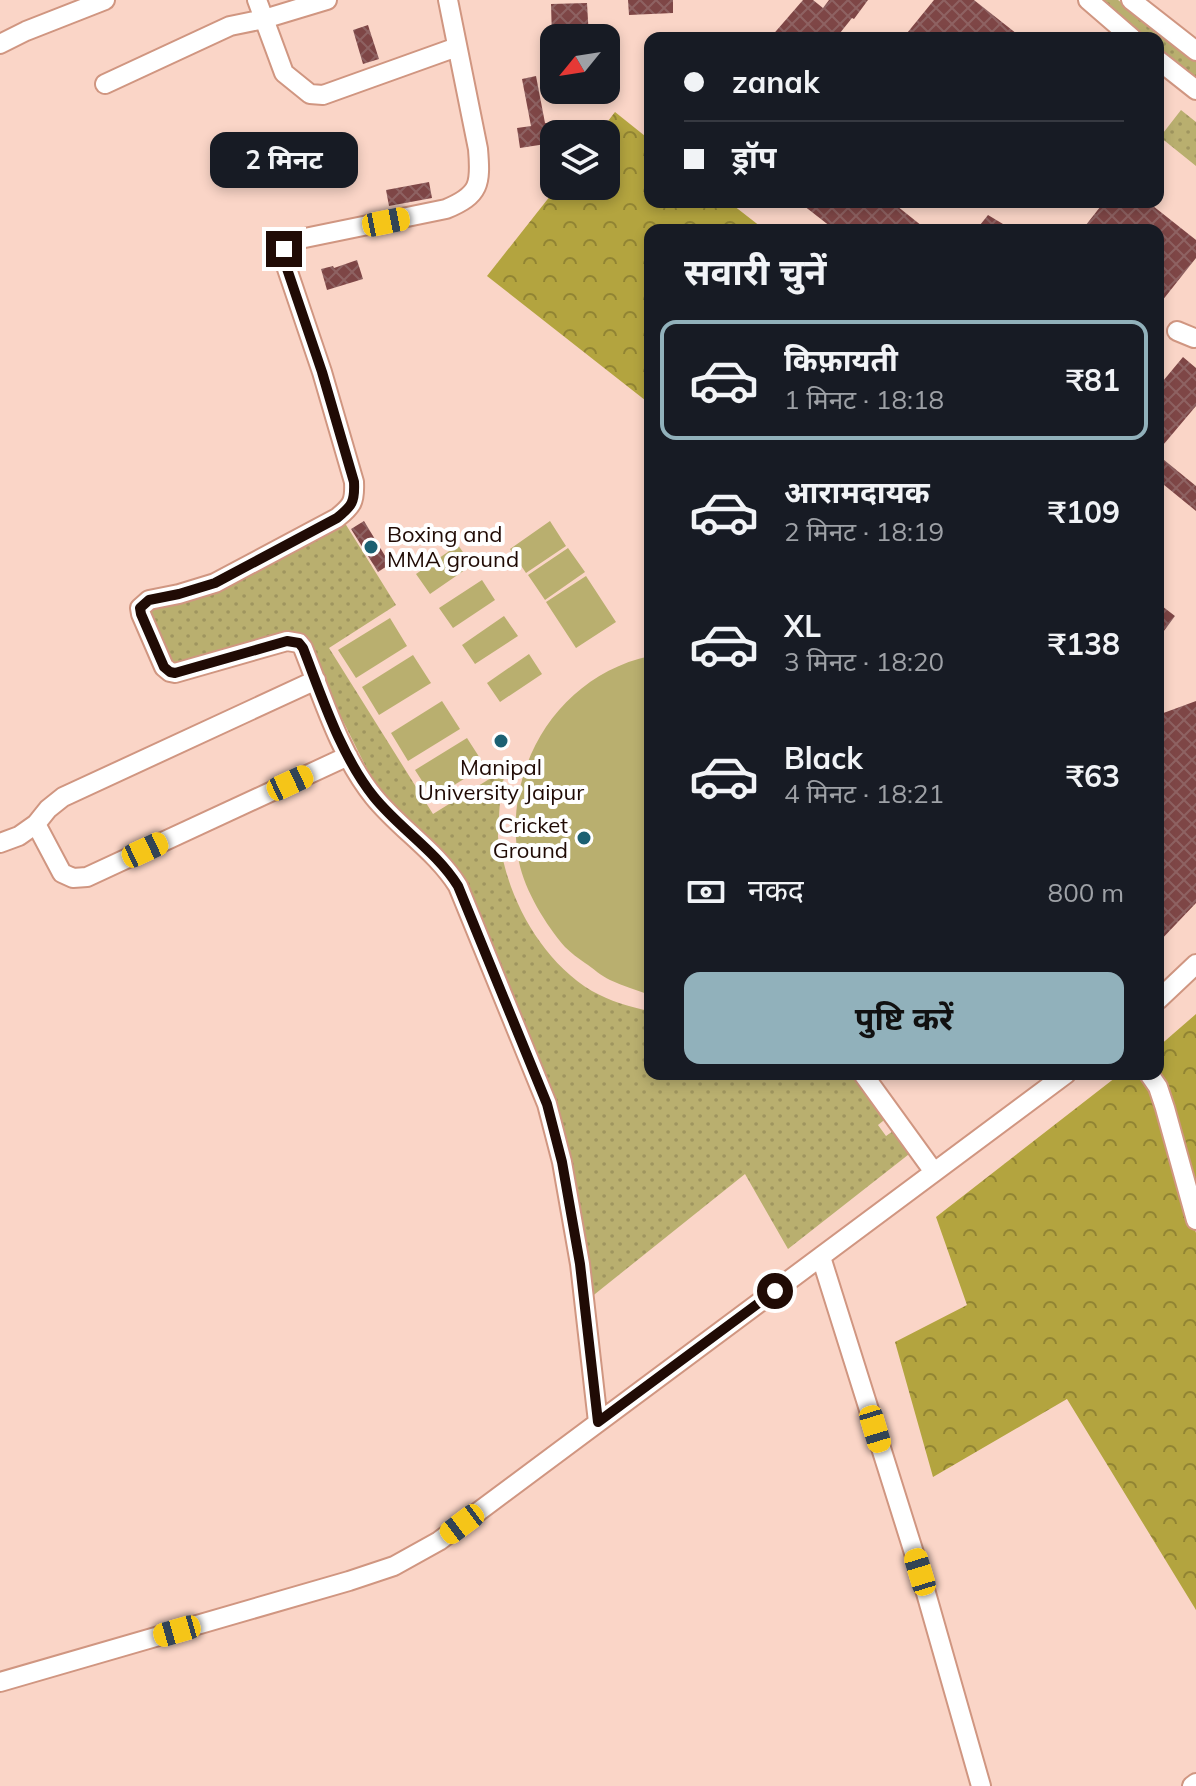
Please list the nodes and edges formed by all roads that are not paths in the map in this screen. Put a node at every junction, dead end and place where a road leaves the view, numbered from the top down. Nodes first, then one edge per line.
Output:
1 (105, 0) edge
2 (257, 0) edge
3 (327, 0) edge
4 (448, 0) edge
5 (1088, 0) edge
6 (1131, 0) edge
7 (264, 19) junction
8 (1125, 32) edge
9 (0, 44) edge
10 (457, 47) junction
11 (1196, 51) edge
12 (1164, 65) edge
13 (105, 84) dead end
14 (1196, 90) edge
15 (316, 680) junction
16 (348, 756) junction
17 (36, 824) junction
18 (0, 843) edge
19 (1196, 964) edge
20 (1164, 994) edge
21 (867, 1080) edge
22 (1058, 1080) edge
23 (1153, 1080) edge
24 (934, 1172) junction
25 (1196, 1220) edge
26 (821, 1257) junction
27 (598, 1422) junction
28 (0, 1682) edge
29 (981, 1786) edge

1 - 9 street
2 - 7 street
3 - 7 street
4 - 10 street
5 - 8 street
6 - 11 street
7 - 10 street
7 - 13 street
10 - 15 street
12 - 14 street
15 - 16 street
15 - 17 street
16 - 17 street
16 - 27 street
17 - 18 street
19 - 20 street
21 - 24 street
22 - 24 street
23 - 25 street
24 - 26 street
26 - 27 street
26 - 29 street
27 - 28 street

